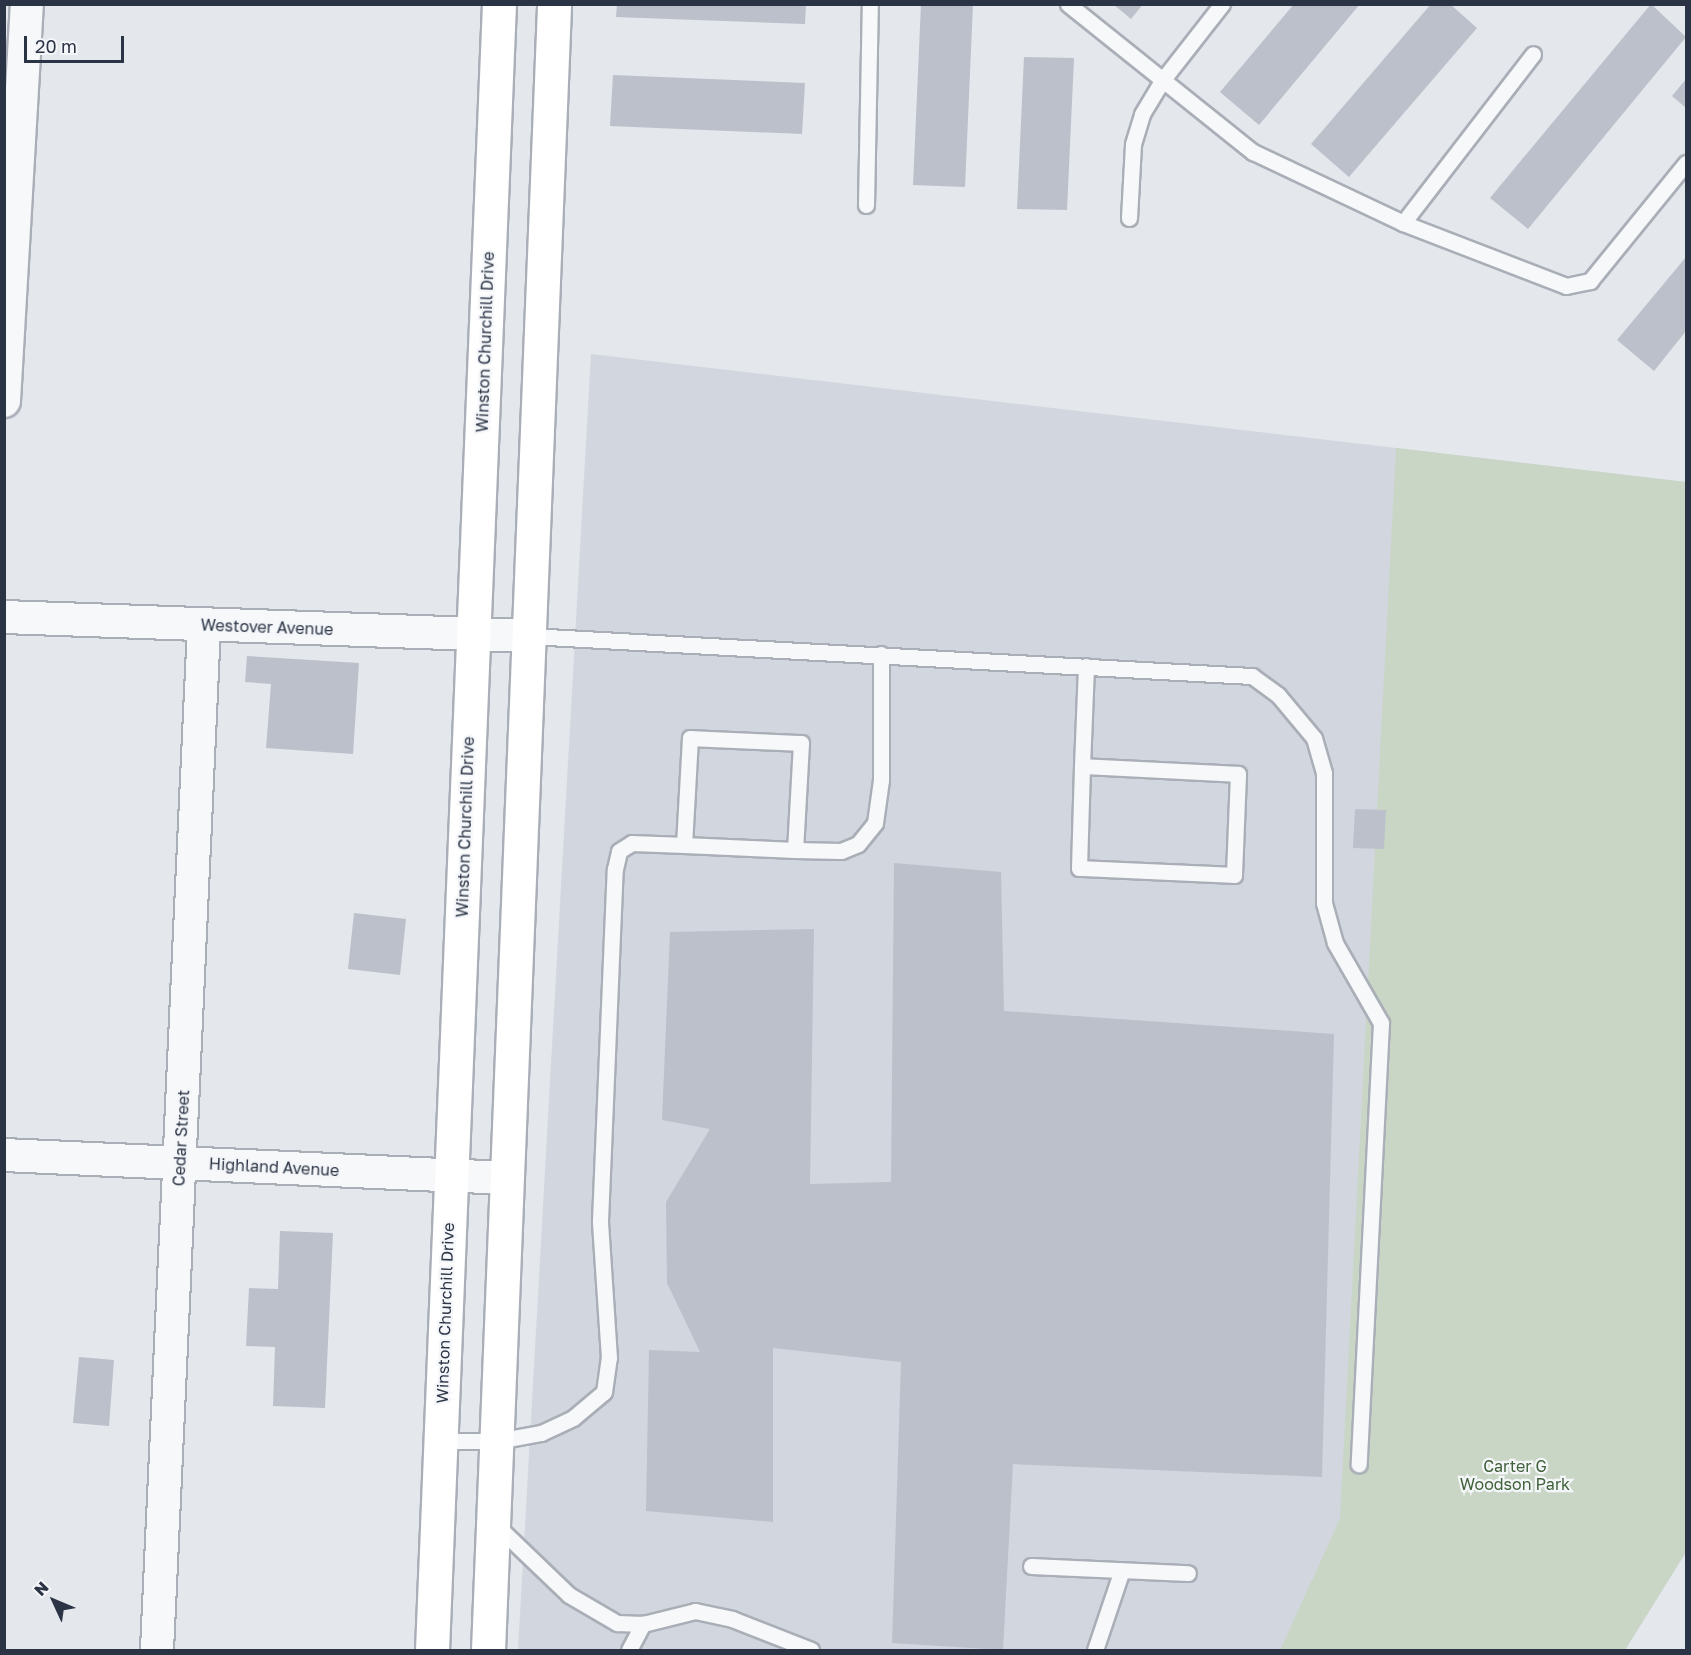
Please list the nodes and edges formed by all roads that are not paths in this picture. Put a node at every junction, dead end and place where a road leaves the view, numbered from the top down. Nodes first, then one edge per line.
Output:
1 (27, 4) edge
2 (499, 4) edge
3 (554, 4) edge
4 (870, 4) edge
5 (1068, 4) edge
6 (1222, 4) edge
7 (1533, 54) dead end
8 (1161, 81) junction
9 (1686, 163) edge
10 (866, 205) dead end
11 (1129, 218) dead end
12 (1403, 223) junction
13 (4, 401) edge
14 (4, 617) edge
15 (204, 625) junction
16 (473, 634) junction
17 (529, 636) junction
18 (881, 654) junction
19 (1086, 666) junction
20 (1082, 766) junction
21 (684, 845) junction
22 (795, 850) junction
23 (4, 1155) edge
24 (180, 1163) junction
25 (450, 1175) junction
26 (507, 1178) junction
27 (440, 1441) junction
28 (497, 1441) junction
29 (1359, 1464) dead end
30 (493, 1523) junction
31 (1031, 1566) dead end
32 (1122, 1570) junction
33 (1188, 1574) dead end
34 (643, 1624) junction
35 (157, 1650) edge
36 (432, 1650) edge
37 (488, 1650) edge
38 (629, 1650) edge
39 (811, 1650) edge
40 (1095, 1650) edge

1 - 13 street
2 - 16 highway, Winston Churchill Drive
3 - 17 highway
4 - 10 lane
5 - 8 lane
6 - 8 lane
7 - 12 lane
8 - 11 lane
8 - 12 lane
9 - 12 lane
14 - 15 street, Westover Avenue
15 - 16 street, Westover Avenue
15 - 24 street, Cedar Street
16 - 17 street, Westover Avenue
16 - 25 highway, Winston Churchill Drive
17 - 18 lane
17 - 26 highway
18 - 19 lane
18 - 22 lane
19 - 20 lane
19 - 29 lane
20 - 20 lane
21 - 22 lane
21 - 22 lane
21 - 28 lane
23 - 24 street, Highland Avenue
24 - 25 street, Highland Avenue
24 - 35 street, Cedar Street
25 - 26 street, Highland Avenue
25 - 27 highway, Winston Churchill Drive
26 - 28 highway
27 - 28 lane
27 - 36 highway, Winston Churchill Drive
28 - 30 highway
30 - 34 lane
30 - 37 highway
31 - 32 lane
32 - 33 lane
32 - 40 lane
34 - 38 lane
34 - 39 lane

